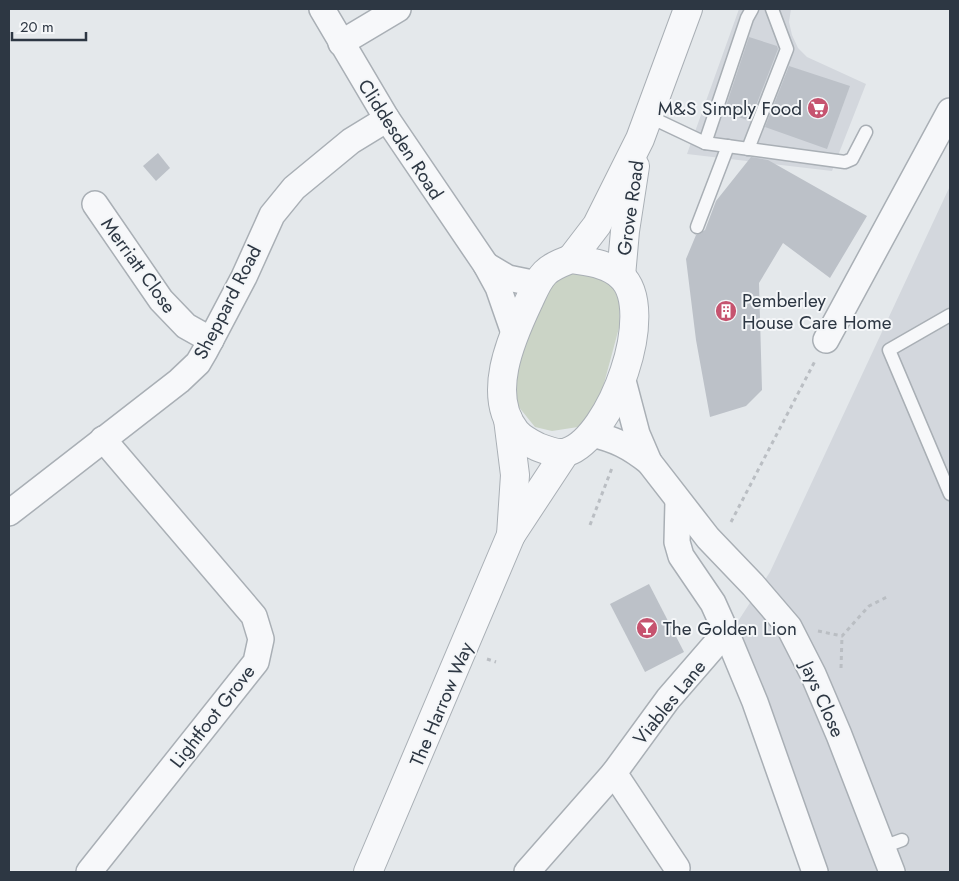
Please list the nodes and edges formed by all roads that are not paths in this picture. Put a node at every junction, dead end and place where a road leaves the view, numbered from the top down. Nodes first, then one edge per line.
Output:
1 (322, 9) edge
2 (398, 9) edge
3 (688, 9) edge
4 (752, 9) edge
5 (772, 9) edge
6 (341, 43) junction
7 (950, 111) edge
8 (387, 120) junction
9 (644, 128) junction
10 (866, 132) dead end
11 (705, 143) junction
12 (728, 146) junction
13 (748, 149) junction
14 (95, 204) dead end
15 (697, 227) dead end
16 (571, 259) junction
17 (486, 265) junction
18 (621, 276) junction
19 (538, 284) junction
20 (950, 315) edge
21 (514, 333) junction
22 (211, 340) junction
23 (826, 340) road end
24 (622, 377) junction
25 (508, 419) junction
26 (591, 434) junction
27 (103, 439) junction
28 (565, 453) junction
29 (649, 462) junction
30 (950, 494) edge
31 (678, 502) junction
32 (9, 513) edge
33 (511, 535) junction
34 (726, 632) junction
35 (614, 773) junction
36 (677, 868) dead end
37 (89, 872) edge
38 (368, 872) edge
39 (527, 872) edge
40 (815, 872) edge
41 (892, 872) edge

1 - 6 street, Cliddesden Road
2 - 6 street
3 - 9 street, Grove Road
4 - 11 lane
5 - 13 lane
6 - 8 street, Cliddesden Road
7 - 23 street
8 - 17 street, Cliddesden Road
8 - 22 street, Sheppard Road
9 - 11 lane
9 - 16 street, Grove Road
9 - 18 street, Grove Road
10 - 13 lane
11 - 12 lane
12 - 13 lane
12 - 15 lane
14 - 22 street, Merriatt Close
16 - 18 street
16 - 19 street
17 - 19 street, Cliddesden Road
17 - 21 street, Cliddesden Road
18 - 24 street
19 - 21 street
20 - 30 lane
21 - 25 street
22 - 27 street, Sheppard Road
24 - 26 street
24 - 29 street, Jays Close
25 - 28 street
25 - 33 street, The Harrow Way
26 - 28 street
26 - 29 street, Jays Close
27 - 32 street, Sheppard Road
27 - 37 street, Lightfoot Grove
28 - 33 street, The Harrow Way
29 - 31 street, Jays Close
31 - 34 street
31 - 41 street, Jays Close
33 - 38 street, The Harrow Way
34 - 35 street, Viables Lane
34 - 40 street
35 - 36 street
35 - 39 street, Viables Lane

